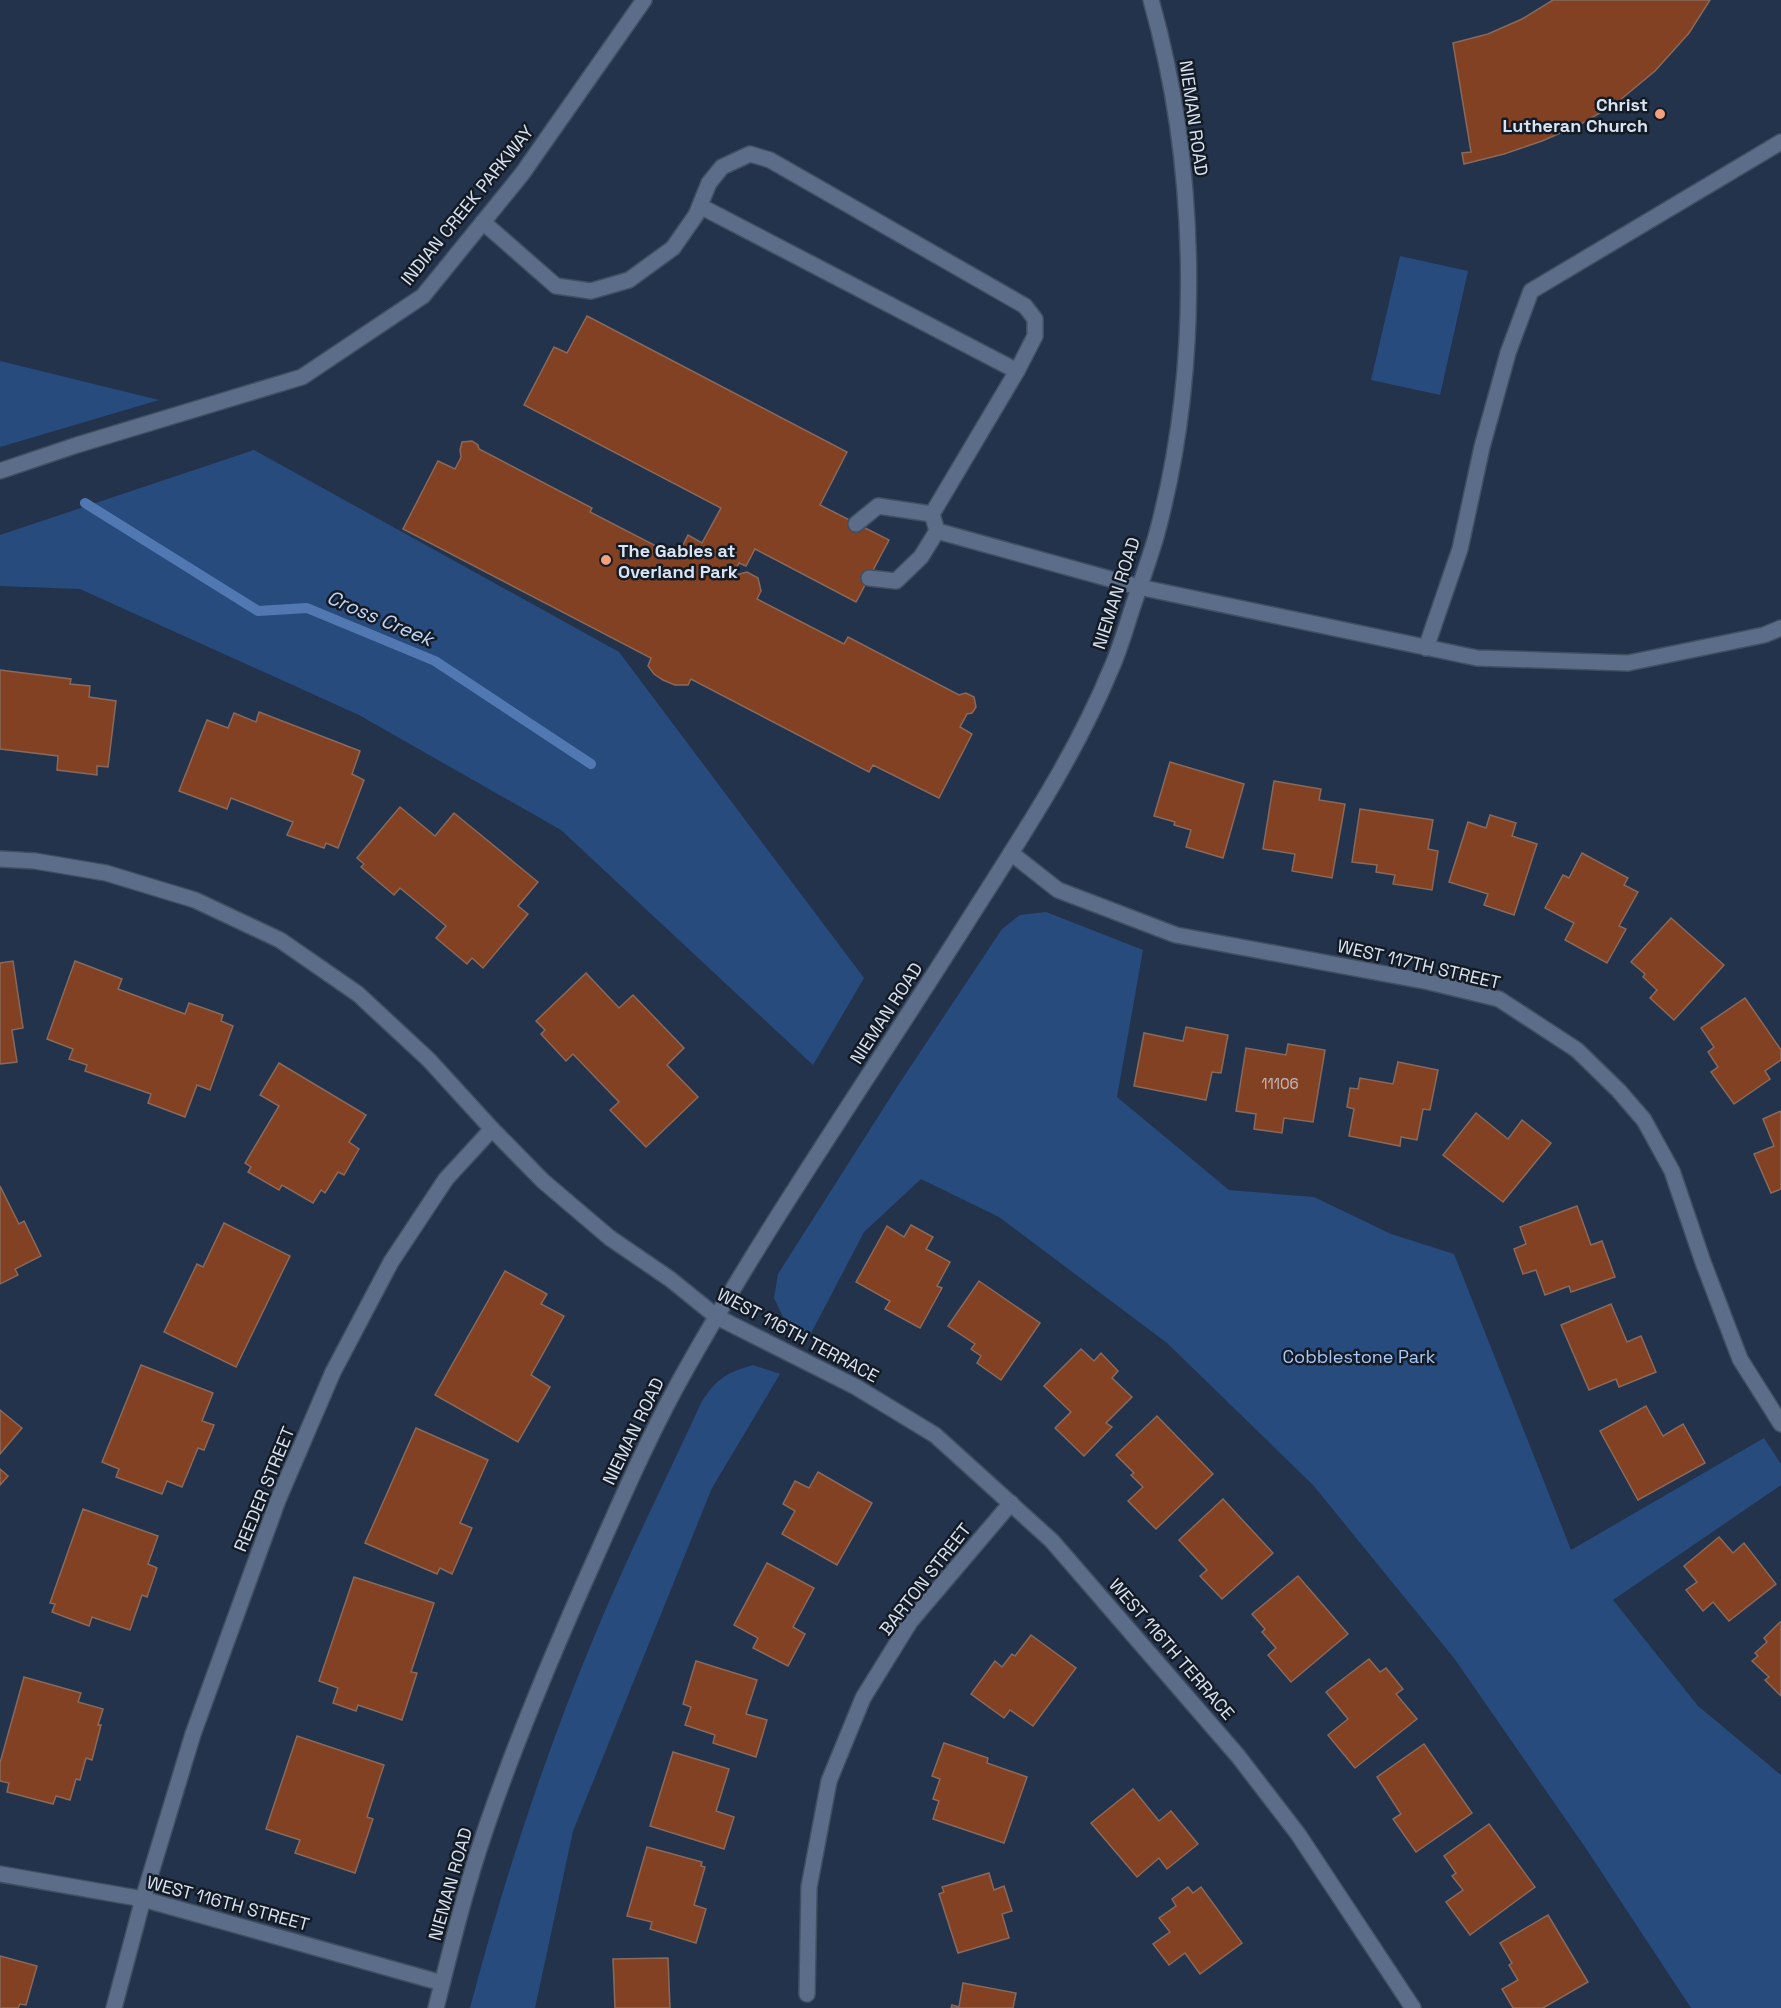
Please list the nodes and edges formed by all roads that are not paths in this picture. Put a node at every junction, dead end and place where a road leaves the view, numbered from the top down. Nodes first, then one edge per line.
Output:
1 (644, 0) edge
2 (1151, 0) edge
3 (1781, 142) edge
4 (700, 206) junction
5 (483, 222) junction
6 (1017, 370) junction
7 (0, 471) edge
8 (932, 514) junction
9 (856, 524) dead end
10 (938, 531) junction
11 (869, 578) dead end
12 (1139, 587) junction
13 (1781, 628) edge
14 (1426, 648) junction
15 (1011, 853) junction
16 (0, 859) edge
17 (492, 1129) junction
18 (717, 1317) junction
19 (1781, 1424) edge
20 (1011, 1503) junction
21 (0, 1874) edge
22 (143, 1899) junction
23 (442, 1983) junction
24 (807, 1994) dead end
25 (114, 2008) edge
26 (436, 2008) edge
27 (1413, 2008) edge

1 - 5 street, INDIAN CREEK PARKWAY
2 - 12 street, NIEMAN ROAD
3 - 14 street
4 - 5 street
4 - 6 street
4 - 6 street
5 - 7 street, INDIAN CREEK PARKWAY
6 - 8 street
8 - 9 street
8 - 10 street
10 - 11 street
10 - 12 street
12 - 14 street
12 - 15 street, NIEMAN ROAD
13 - 14 street
15 - 18 street, NIEMAN ROAD
15 - 19 street, WEST 117TH STREET
16 - 17 street, WEST 116TH TERRACE
17 - 18 street, WEST 116TH TERRACE
17 - 22 street, REEDER STREET
18 - 20 street, WEST 116TH TERRACE
18 - 23 street, NIEMAN ROAD
20 - 24 street, BARTON STREET
20 - 27 street, WEST 116TH TERRACE
21 - 22 street, WEST 116TH STREET
22 - 23 street, WEST 116TH STREET
22 - 25 street, REEDER STREET
23 - 26 street, NIEMAN ROAD

